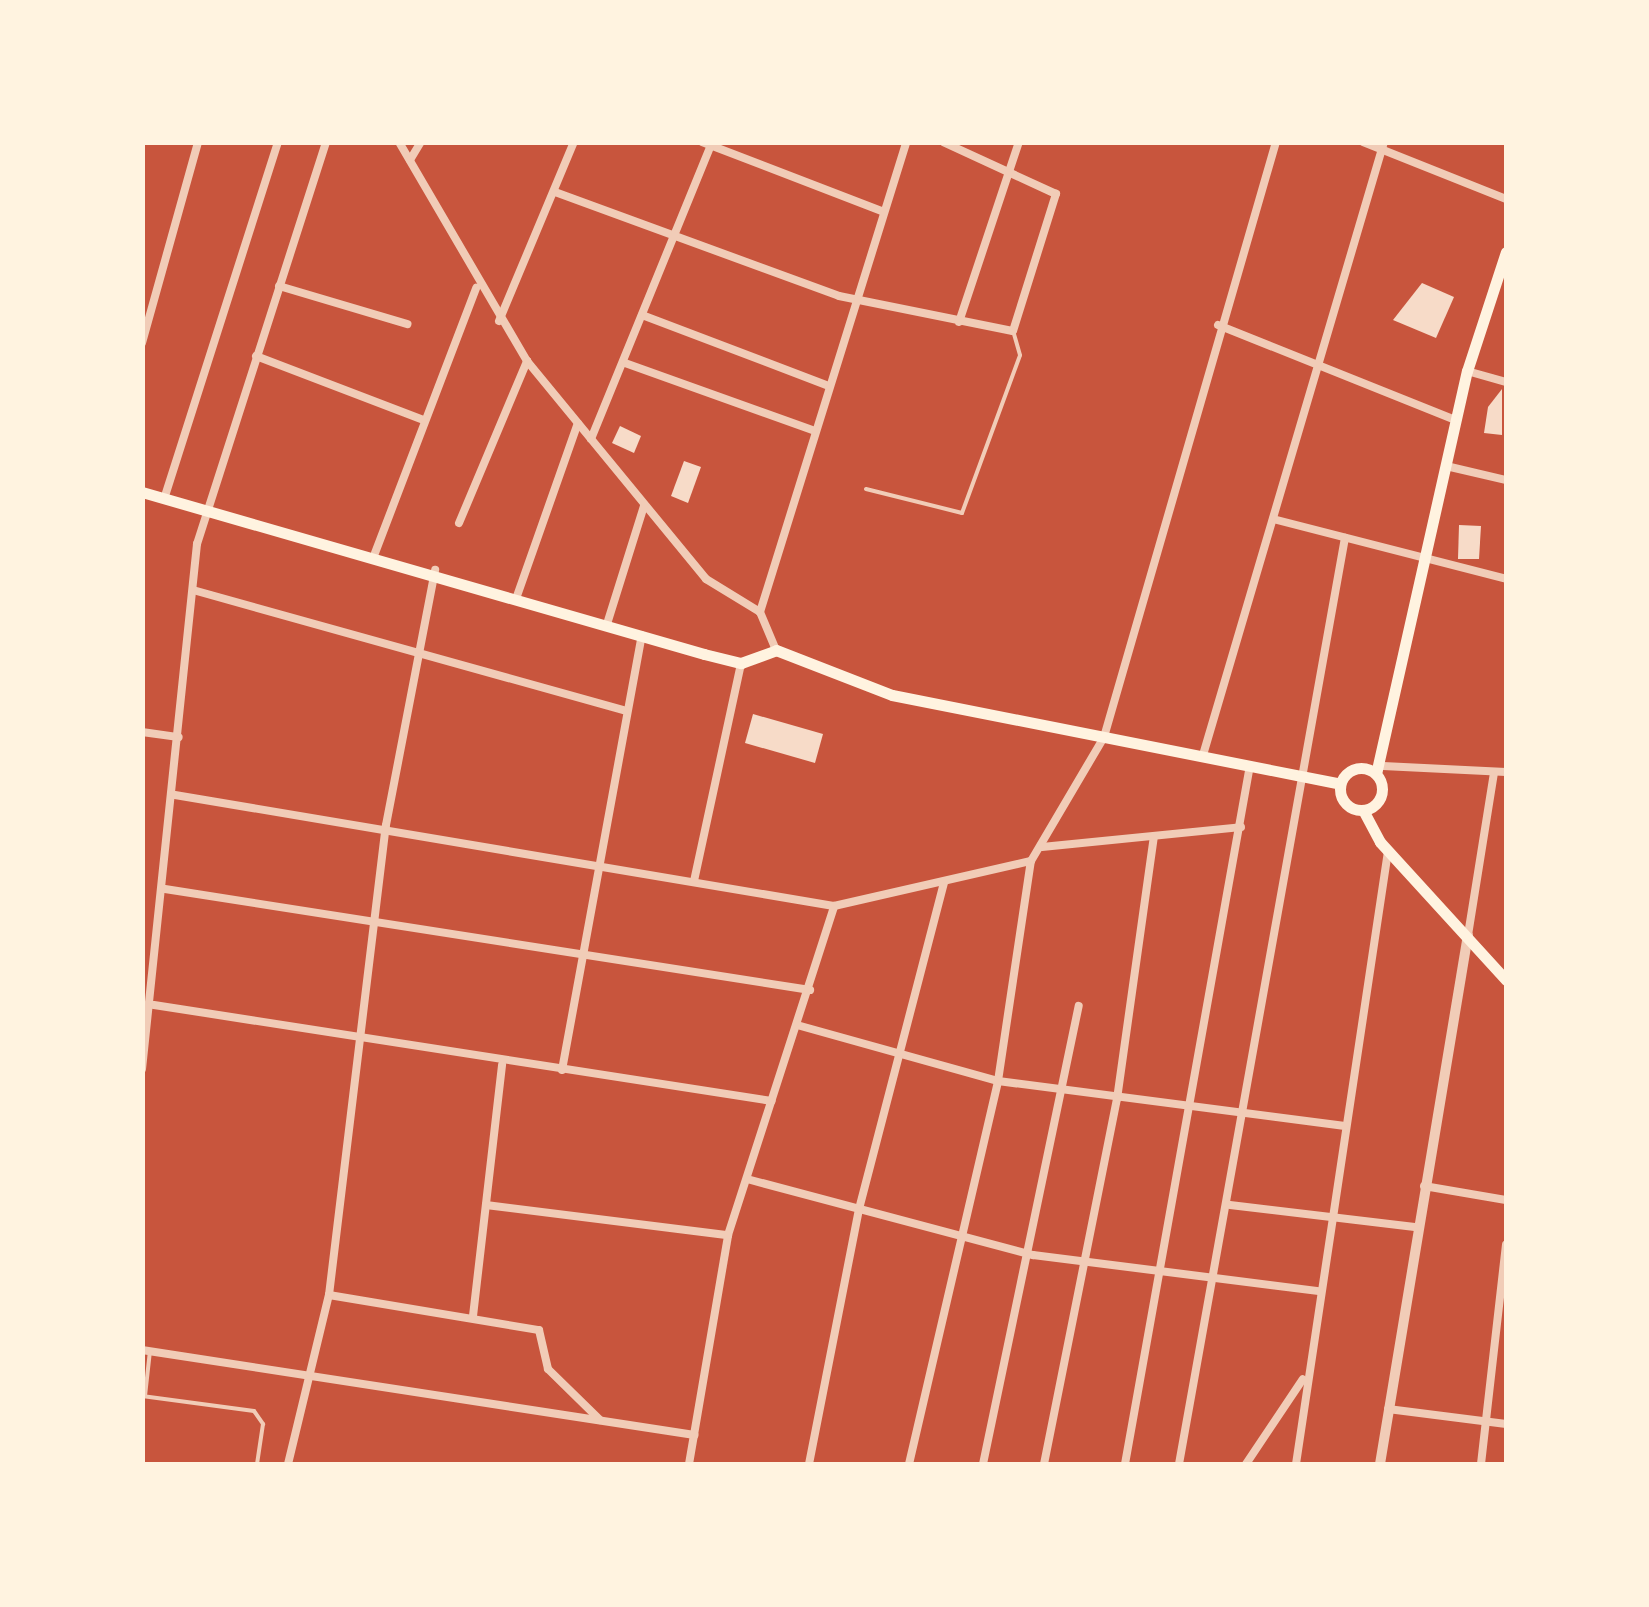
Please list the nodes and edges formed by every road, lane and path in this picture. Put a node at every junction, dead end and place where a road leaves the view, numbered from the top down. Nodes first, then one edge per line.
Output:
1 (198, 142) edge
2 (264, 142) edge
3 (326, 142) edge
4 (399, 142) edge
5 (421, 142) edge
6 (574, 142) edge
7 (906, 142) edge
8 (943, 142) edge
9 (1019, 142) edge
10 (1276, 142) edge
11 (1363, 142) edge
12 (278, 144) edge
13 (708, 144) edge
14 (1383, 146) edge
15 (410, 160) junction
16 (1010, 170) junction
17 (555, 192) junction
18 (1506, 199) edge
19 (882, 211) junction
20 (677, 234) junction
21 (1506, 252) edge
22 (279, 286) junction
23 (476, 288) junction
24 (856, 294) junction
25 (642, 315) junction
26 (146, 321) edge
27 (499, 322) junction
28 (959, 322) junction
29 (407, 324) dead end
30 (1218, 324) junction
31 (1013, 331) junction
32 (142, 343) edge
33 (256, 356) junction
34 (526, 361) junction
35 (625, 363) junction
36 (1318, 365) junction
37 (1466, 371) junction
38 (1506, 382) edge
39 (826, 385) junction
40 (424, 420) junction
41 (1455, 420) junction
42 (578, 423) junction
43 (812, 430) junction
44 (591, 439) junction
45 (1446, 466) junction
46 (1506, 480) edge
47 (866, 489) dead end
48 (142, 492) edge
49 (164, 496) junction
50 (205, 506) junction
51 (644, 506) junction
52 (1273, 518) junction
53 (459, 523) dead end
54 (1344, 538) junction
55 (376, 552) junction
56 (1426, 562) junction
57 (434, 570) junction
58 (1506, 580) edge
59 (193, 590) junction
60 (517, 596) junction
61 (760, 612) junction
62 (607, 624) junction
63 (642, 635) junction
64 (422, 647) junction
65 (776, 650) junction
66 (741, 663) junction
67 (624, 710) junction
68 (142, 732) edge
69 (180, 737) junction
70 (1104, 737) junction
71 (1203, 755) junction
72 (1250, 764) junction
73 (1380, 770) junction
74 (1494, 772) junction
75 (1506, 772) edge
76 (1299, 774) junction
77 (1340, 784) junction
78 (176, 795) junction
79 (1363, 810) junction
80 (386, 826) junction
81 (1241, 827) junction
82 (1154, 836) junction
83 (1042, 847) junction
84 (1388, 851) junction
85 (1031, 861) junction
86 (597, 864) junction
87 (694, 881) junction
88 (944, 883) junction
89 (165, 889) junction
90 (834, 906) junction
91 (374, 920) junction
92 (1468, 936) junction
93 (581, 957) junction
94 (1506, 980) edge
95 (810, 990) junction
96 (154, 1005) junction
97 (1079, 1006) dead end
98 (798, 1024) junction
99 (358, 1040) junction
100 (897, 1055) junction
101 (502, 1064) junction
102 (142, 1069) edge
103 (562, 1070) junction
104 (998, 1081) junction
105 (1065, 1090) junction
106 (1117, 1099) junction
107 (772, 1100) junction
108 (1192, 1108) junction
109 (1246, 1114) junction
110 (1342, 1126) junction
111 (746, 1179) junction
112 (1424, 1186) junction
113 (1506, 1200) edge
114 (486, 1205) junction
115 (1230, 1205) junction
116 (859, 1209) junction
117 (1329, 1214) junction
118 (1415, 1227) junction
119 (964, 1235) junction
120 (728, 1236) junction
121 (1506, 1244) edge
122 (1033, 1255) junction
123 (1078, 1264) junction
124 (1163, 1272) junction
125 (1216, 1277) junction
126 (1318, 1291) junction
127 (330, 1295) junction
128 (473, 1316) junction
129 (146, 1351) edge
130 (312, 1375) junction
131 (1306, 1375) junction
132 (144, 1396) edge
133 (1388, 1409) junction
134 (602, 1421) junction
135 (1486, 1421) junction
136 (1506, 1424) edge
137 (694, 1435) junction
138 (256, 1464) edge
139 (288, 1464) edge
140 (689, 1464) edge
141 (808, 1464) edge
142 (909, 1464) edge
143 (982, 1464) edge
144 (1044, 1464) edge
145 (1125, 1464) edge
146 (1180, 1464) edge
147 (1246, 1464) edge
148 (1296, 1464) edge
149 (1380, 1464) edge
150 (1481, 1464) edge

1 - 26 street
2 - 12 street
3 - 22 street
4 - 15 street
5 - 15 street
6 - 17 street
7 - 19 street
8 - 16 street
9 - 16 street
10 - 30 street
11 - 14 street
12 - 49 street
13 - 19 street
13 - 20 street
14 - 18 street
14 - 36 street
15 - 23 street
16 - 28 street
16 - 31 street
17 - 20 street
17 - 27 street
19 - 24 street
20 - 24 street
20 - 25 street
21 - 37 main road
22 - 29 street
22 - 33 street
23 - 27 street
23 - 40 street
24 - 28 street
24 - 39 street
25 - 35 street
25 - 39 street
26 - 32 street
27 - 34 street
28 - 31 street
30 - 36 street
30 - 70 street
31 - 47 lane
33 - 40 street
33 - 50 street
34 - 42 street
34 - 53 street
35 - 43 street
35 - 44 street
36 - 41 street
36 - 52 street
37 - 38 street
37 - 41 main road
39 - 43 street
40 - 55 street
41 - 45 main road
42 - 44 street
42 - 60 street
43 - 61 street
44 - 51 street
45 - 46 street
45 - 56 main road
48 - 49 main road
49 - 50 main road
50 - 55 main road
50 - 59 street
51 - 61 street
51 - 62 street
52 - 54 street
52 - 71 street
54 - 56 street
54 - 76 street
55 - 57 main road
56 - 58 street
56 - 73 main road
57 - 60 main road
57 - 64 street
59 - 64 street
59 - 69 street
60 - 62 main road
61 - 65 street
62 - 63 main road
63 - 66 main road
63 - 67 street
64 - 67 street
64 - 80 street
65 - 66 main road
65 - 70 main road
66 - 87 street
67 - 86 street
68 - 69 street
69 - 78 street
70 - 71 main road
70 - 83 street
71 - 72 main road
72 - 76 main road
72 - 81 street
73 - 74 street
73 - 77 main road
73 - 79 main road
74 - 75 street
74 - 92 street
76 - 77 main road
76 - 109 street
77 - 79 main road
78 - 80 street
78 - 89 street
79 - 84 main road
80 - 86 street
80 - 91 street
81 - 82 street
81 - 108 street
82 - 83 street
82 - 106 street
83 - 85 street
84 - 92 main road
84 - 110 street
85 - 88 street
85 - 104 street
86 - 87 street
86 - 93 street
87 - 90 street
88 - 90 street
88 - 100 street
89 - 91 street
89 - 96 street
90 - 95 street
91 - 93 street
91 - 99 street
92 - 94 main road
92 - 112 street
93 - 95 street
93 - 103 street
95 - 98 street
96 - 99 street
96 - 102 street
97 - 105 street
98 - 100 street
98 - 107 street
99 - 101 street
99 - 127 street
100 - 104 street
100 - 116 street
101 - 103 street
101 - 114 street
103 - 107 street
104 - 105 street
104 - 119 street
105 - 106 street
105 - 122 street
106 - 108 street
106 - 123 street
107 - 111 street
108 - 109 street
108 - 124 street
109 - 110 street
109 - 115 street
110 - 117 street
111 - 116 street
111 - 120 street
112 - 113 street
112 - 118 street
114 - 120 street
114 - 128 street
115 - 117 street
115 - 125 street
116 - 119 street
116 - 141 street
117 - 118 street
117 - 126 street
118 - 133 street
119 - 122 street
119 - 142 street
120 - 137 street
121 - 135 street
122 - 123 street
122 - 143 street
123 - 124 street
123 - 144 street
124 - 125 street
124 - 145 street
125 - 126 street
125 - 146 street
126 - 131 street
127 - 128 street
127 - 130 street
128 - 134 street
129 - 130 street
129 - 132 lane
130 - 134 street
130 - 139 street
131 - 147 street
131 - 148 street
132 - 138 lane
133 - 135 street
133 - 149 street
134 - 137 street
135 - 136 street
135 - 150 street
137 - 140 street

